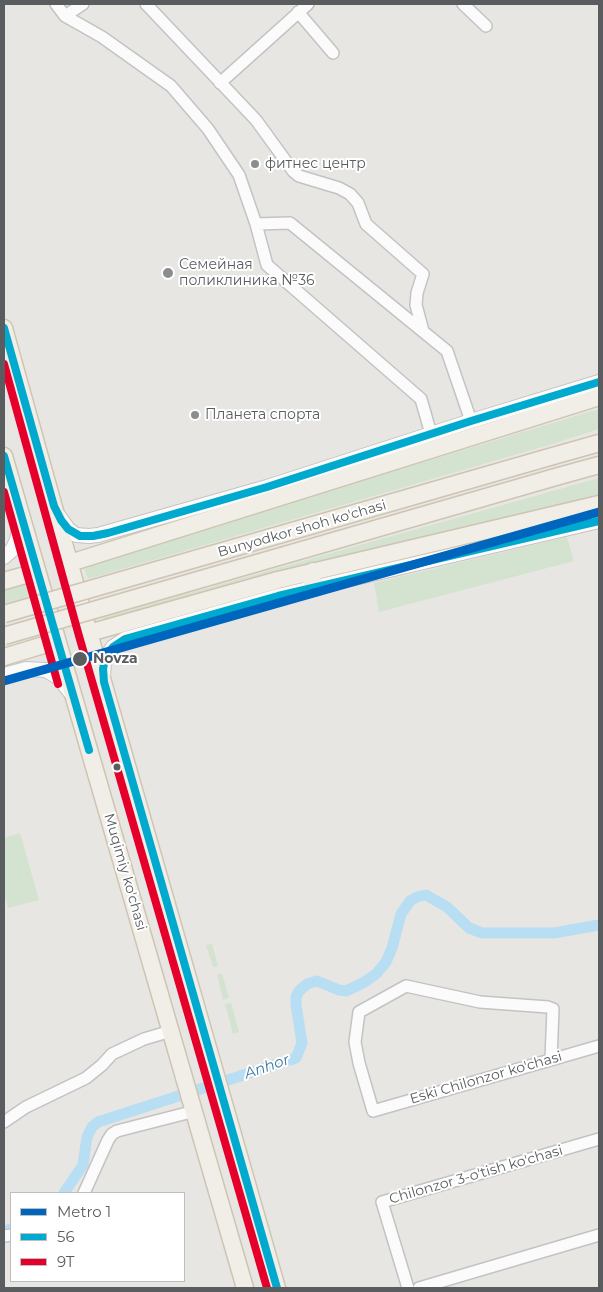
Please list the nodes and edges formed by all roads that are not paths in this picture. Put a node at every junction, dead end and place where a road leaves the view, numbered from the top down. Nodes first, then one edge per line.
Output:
1 (56, 4) edge
2 (83, 4) edge
3 (146, 4) edge
4 (308, 4) edge
5 (463, 4) edge
6 (298, 12) junction
7 (65, 16) junction
8 (486, 26) dead end
9 (333, 53) dead end
10 (220, 83) junction
11 (256, 224) junction
12 (4, 328) edge
13 (423, 331) junction
14 (599, 382) edge
15 (599, 397) edge
16 (471, 421) junction
17 (431, 434) junction
18 (599, 443) edge
19 (4, 456) edge
20 (599, 465) edge
21 (17, 503) junction
22 (599, 504) edge
23 (54, 506) junction
24 (599, 520) edge
25 (4, 558) edge
26 (70, 563) junction
27 (36, 572) junction
28 (315, 579) junction
29 (4, 581) edge
30 (4, 614) edge
31 (89, 633) junction
32 (4, 636) edge
33 (57, 641) junction
34 (4, 657) edge
35 (4, 675) edge
36 (104, 682) junction
37 (74, 701) junction
38 (171, 1032) junction
39 (599, 1046) edge
40 (552, 1059) junction
41 (194, 1108) junction
42 (4, 1122) edge
43 (599, 1139) edge
44 (84, 1192) edge
45 (599, 1235) edge
46 (245, 1288) edge
47 (278, 1288) edge
48 (408, 1288) edge
49 (419, 1288) edge

1 - 7 street
2 - 7 street
3 - 10 street
4 - 6 street
5 - 8 street
6 - 9 street
6 - 10 street
7 - 11 street
10 - 13 street
11 - 13 street
11 - 17 street
12 - 23 main road
13 - 16 street
14 - 16 street
15 - 26 main road
16 - 17 street
17 - 23 street
18 - 30 main road, Bunyodkor shoh ko'chasi, bridge
19 - 21 main road, Muqimiy ko'chasi
20 - 32 main road, Bunyodkor shoh ko'chasi, bridge
21 - 25 street
21 - 27 main road, Muqimiy ko'chasi
22 - 28 main road
23 - 26 main road
24 - 28 street
26 - 31 main road
27 - 29 main road
27 - 33 main road, Muqimiy ko'chasi
28 - 31 main road
28 - 36 street
31 - 36 main road
33 - 34 main road
33 - 37 main road, Muqimiy ko'chasi
35 - 37 street
36 - 47 main road
37 - 38 main road, Muqimiy ko'chasi
38 - 41 main road, Muqimiy ko'chasi
38 - 42 street
39 - 40 street, Eski Chilonzor ko'chasi
40 - 40 street, Eski Chilonzor ko'chasi
41 - 44 street
41 - 46 main road, Muqimiy ko'chasi
43 - 48 street, Chilonzor 3-o'tish ko'chasi
45 - 49 street

